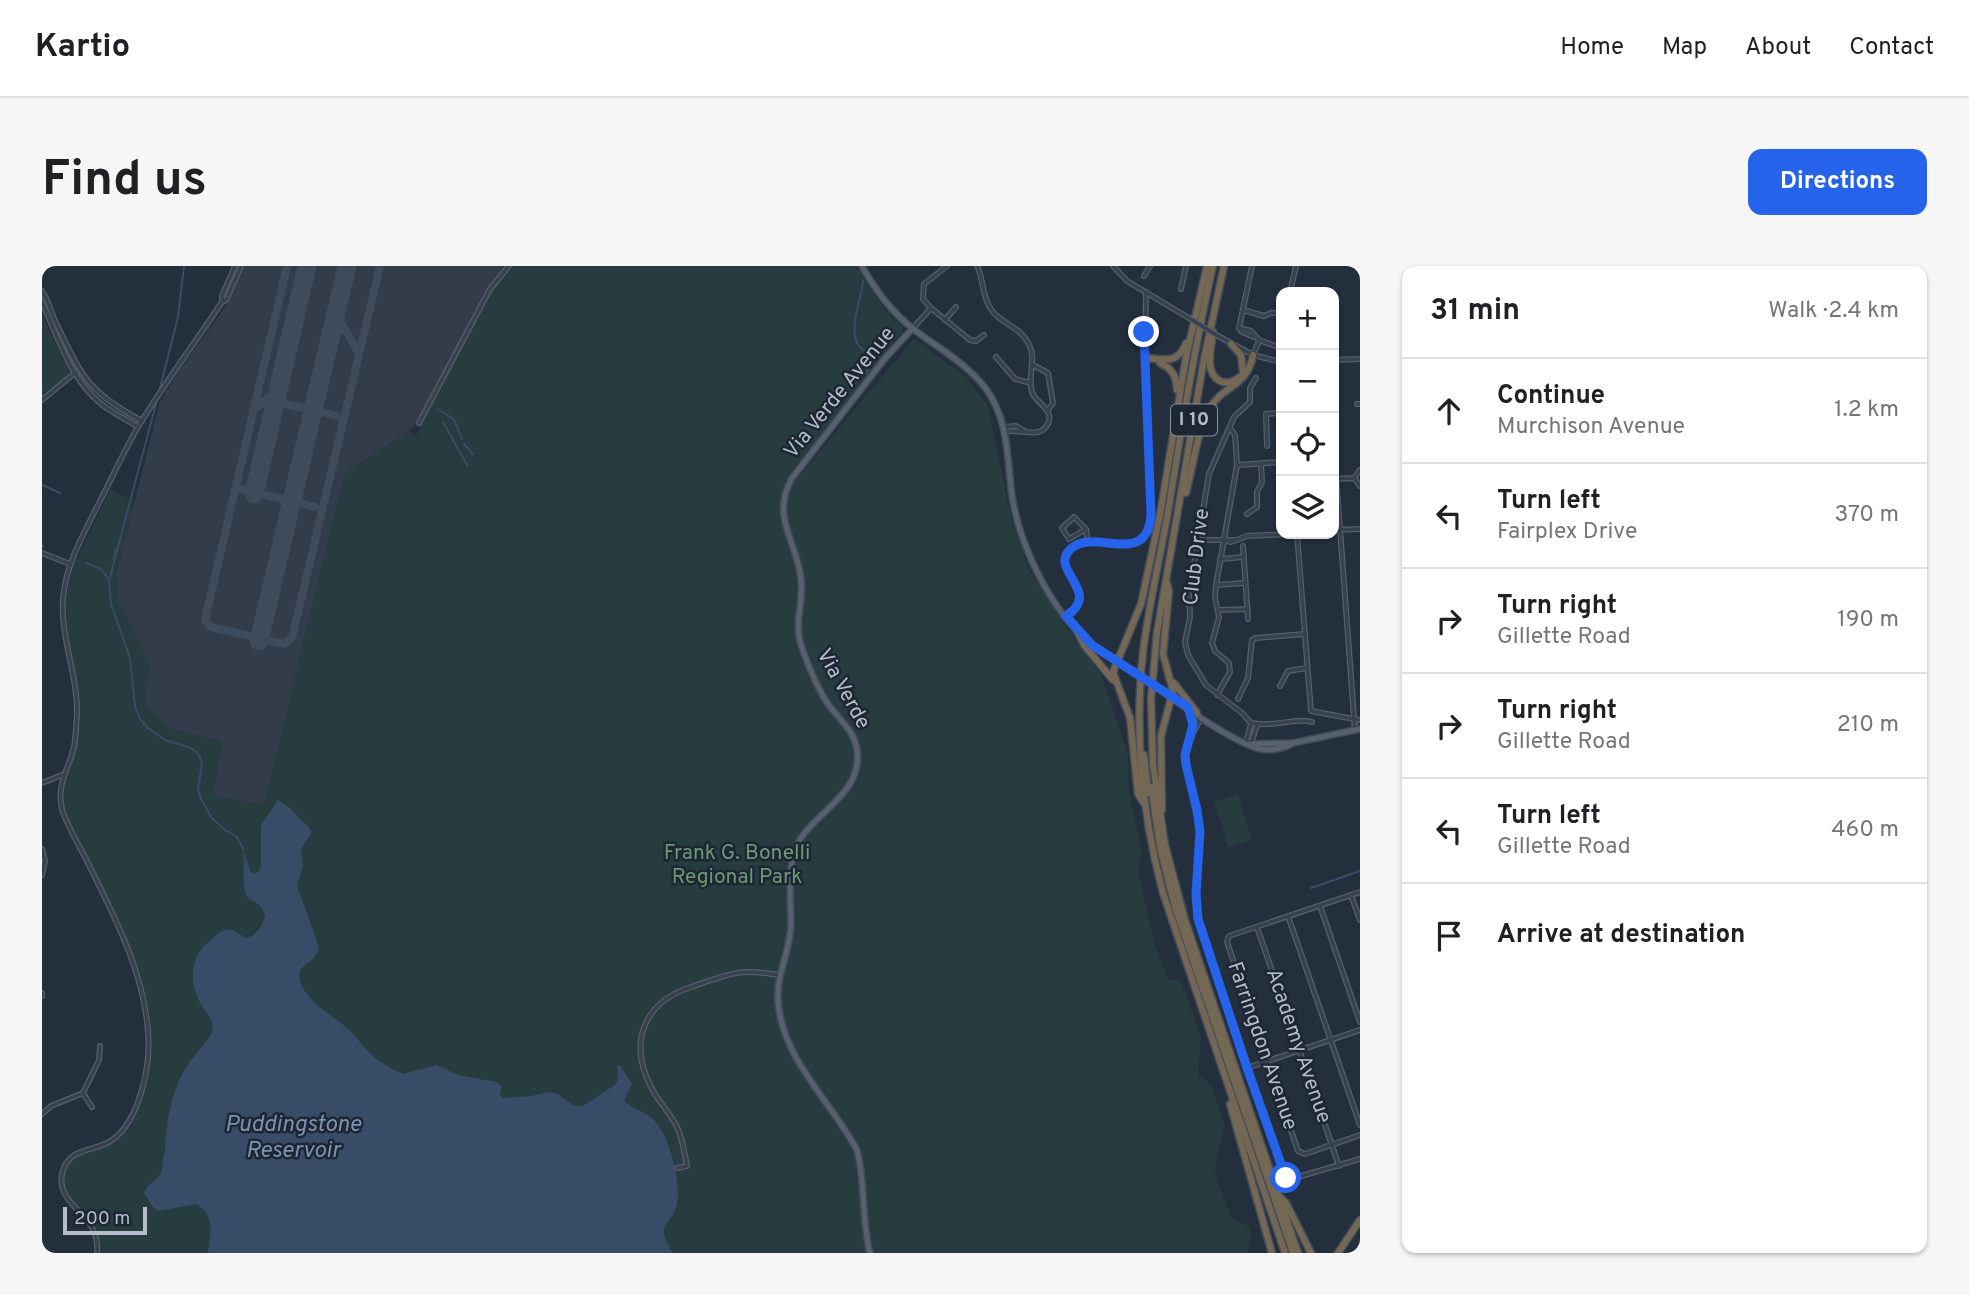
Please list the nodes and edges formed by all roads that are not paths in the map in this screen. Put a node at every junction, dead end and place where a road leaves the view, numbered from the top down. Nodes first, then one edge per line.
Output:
1 (238, 266) edge
2 (509, 266) edge
3 (862, 266) edge
4 (947, 266) edge
5 (977, 266) edge
6 (1113, 266) edge
7 (1150, 266) edge
8 (1207, 266) edge
9 (1219, 266) edge
10 (1252, 266) edge
11 (1296, 266) edge
12 (1184, 267) edge
13 (1144, 276) dead end
14 (1291, 287) edge
15 (1181, 289) dead end
16 (42, 291) edge
17 (1146, 292) junction
18 (42, 302) edge
19 (1215, 306) junction
20 (956, 307) dead end
21 (931, 308) junction
22 (1243, 310) junction
23 (1276, 313) edge
24 (1192, 317) junction
25 (945, 320) junction
26 (913, 328) junction
27 (984, 335) dead end
28 (1257, 338) junction
29 (1231, 344) junction
30 (1276, 346) edge
31 (1253, 355) junction
32 (996, 356) dead end
33 (1145, 358) junction
34 (1360, 359) edge
35 (1339, 360) edge
36 (1276, 361) edge
37 (1033, 365) junction
38 (77, 372) junction
39 (1243, 372) junction
40 (1256, 378) dead end
41 (1031, 383) junction
42 (42, 400) edge
43 (1048, 410) junction
44 (1276, 413) edge
45 (1176, 418) junction
46 (142, 421) junction
47 (419, 423) dead end
48 (138, 427) junction
49 (1230, 428) junction
50 (1004, 430) junction
51 (1267, 446) dead end
52 (1276, 462) edge
53 (1261, 464) junction
54 (1237, 465) junction
55 (1360, 470) edge
56 (792, 478) joint
57 (1354, 478) junction
58 (1339, 479) edge
59 (1360, 486) edge
60 (1160, 514) junction
61 (1247, 514) dead end
62 (1339, 522) edge
63 (1360, 528) edge
64 (1086, 529) junction
65 (1340, 530) junction
66 (1175, 535) junction
67 (1276, 535) edge
68 (1297, 539) edge
69 (1197, 540) junction
70 (1223, 540) junction
71 (1088, 543) junction
72 (1243, 546) dead end
73 (42, 553) edge
74 (1244, 557) junction
75 (1220, 559) junction
76 (70, 564) junction
77 (1158, 566) junction
78 (1166, 579) junction
79 (1246, 583) junction
80 (1216, 585) junction
81 (1150, 607) junction
82 (1248, 609) junction
83 (1219, 610) junction
84 (1066, 616) junction
85 (1248, 619) dead end
86 (1076, 629) junction
87 (1304, 634) junction
88 (1117, 662) junction
89 (1307, 668) junction
90 (1171, 679) junction
91 (1280, 686) dead end
92 (1121, 693) junction
93 (1217, 695) junction
94 (1171, 696) junction
95 (1238, 699) dead end
96 (1188, 707) junction
97 (1200, 715) junction
98 (1353, 718) junction
99 (1360, 720) edge
100 (1312, 722) dead end
101 (1254, 724) junction
102 (1358, 731) edge
103 (1191, 737) junction
104 (1249, 743) junction
105 (63, 775) junction
106 (42, 783) edge
107 (1144, 804) junction
108 (1161, 826) junction
109 (42, 849) edge
110 (42, 875) edge
111 (1360, 892) edge
112 (1351, 895) junction
113 (1320, 906) junction
114 (1288, 916) junction
115 (1360, 920) edge
116 (1257, 927) junction
117 (779, 975) junction
118 (1360, 1022) edge
119 (1360, 1030) edge
120 (1331, 1040) junction
121 (100, 1046) dead end
122 (1299, 1051) junction
123 (1268, 1062) junction
124 (1247, 1068) junction
125 (1227, 1088) junction
126 (83, 1093) junction
127 (92, 1107) dead end
128 (42, 1114) edge
129 (1360, 1125) edge
130 (1360, 1135) edge
131 (1331, 1145) junction
132 (1360, 1159) edge
133 (1339, 1166) junction
134 (677, 1168) dead end
135 (1278, 1195) junction
136 (1360, 1220) edge
137 (1360, 1228) edge
138 (1339, 1252) edge
139 (97, 1253) edge
140 (870, 1253) edge
141 (1269, 1253) edge
142 (1289, 1253) edge
143 (1298, 1253) edge
144 (1311, 1253) edge

1 - 46 street
2 - 47 street
3 - 26 main road
4 - 21 street
5 - 37 street
6 - 17 street
7 - 13 street
8 - 24 highway
9 - 19 highway, I 10
9 - 77 highway, I 10
9 - 142 highway
10 - 22 street
11 - 14 street
12 - 15 street
16 - 38 street
17 - 24 street
17 - 33 street
18 - 38 street
19 - 39 highway
19 - 66 highway, I 10
20 - 25 street
21 - 25 street
21 - 26 street
22 - 23 street
22 - 28 street
24 - 29 street, bridge
24 - 33 highway
24 - 45 highway
25 - 27 street
26 - 50 main road
26 - 56 main road, Via Verde Avenue
28 - 30 street
28 - 31 street
29 - 31 street
29 - 39 highway
31 - 36 street
31 - 39 highway
31 - 66 highway
32 - 41 street
33 - 45 highway
33 - 71 street
34 - 35 street
37 - 41 street
37 - 43 street
38 - 42 street
38 - 46 street
38 - 48 street
40 - 49 street, Club Drive
41 - 43 street
43 - 50 street
44 - 51 street
45 - 60 highway
46 - 48 street
48 - 76 street
49 - 54 street
49 - 69 street, Club Drive
50 - 84 main road
52 - 53 street
53 - 54 street
53 - 61 street
54 - 70 street
55 - 57 street
56 - 117 main road, Via Verde
57 - 58 street
57 - 59 street
60 - 81 highway
60 - 88 highway
62 - 65 street
63 - 65 street
64 - 64 street
64 - 71 street
65 - 98 street
66 - 78 highway, I 10
67 - 70 street
68 - 87 street
69 - 70 street
69 - 93 street, Club Drive
70 - 75 street
71 - 84 street
72 - 74 street
73 - 76 street
74 - 75 street
74 - 79 street
75 - 80 street
76 - 105 street
77 - 81 highway, I 10
77 - 142 highway
78 - 90 highway
78 - 108 highway, I 10
79 - 80 street
79 - 82 street
80 - 83 street
81 - 107 highway, I 10
82 - 83 street
82 - 85 street
83 - 93 street
84 - 86 main road
86 - 88 main road
86 - 92 highway
87 - 89 street
87 - 95 street
88 - 92 highway
88 - 94 main road, bridge
89 - 91 street
89 - 98 street
90 - 94 highway
90 - 97 highway
92 - 107 highway
93 - 101 street, Club Drive
94 - 96 main road
94 - 108 highway
96 - 97 main road
96 - 103 main road
97 - 103 street
97 - 104 main road
98 - 99 street
98 - 102 street
100 - 101 street
101 - 104 street
102 - 104 main road
103 - 124 street
105 - 106 street
105 - 139 street
107 - 125 highway, I 10
108 - 135 highway, I 10
109 - 110 street
111 - 112 street
112 - 113 street
112 - 115 street
113 - 114 street
113 - 118 street
114 - 116 street
114 - 120 street
116 - 122 street, Academy Avenue
116 - 123 street, Farringdon Avenue
117 - 134 street
117 - 140 main road, Via Verde
119 - 120 street
120 - 122 street
120 - 129 street
121 - 126 street
122 - 123 street
122 - 131 street, Academy Avenue
123 - 124 street
123 - 131 street, Farringdon Avenue
124 - 133 street
125 - 141 highway
125 - 142 highway, I 10
126 - 127 street
126 - 128 street
130 - 131 street
131 - 133 street, Academy Avenue
132 - 133 street
135 - 143 highway, I 10
135 - 144 highway
136 - 138 highway
137 - 138 highway

